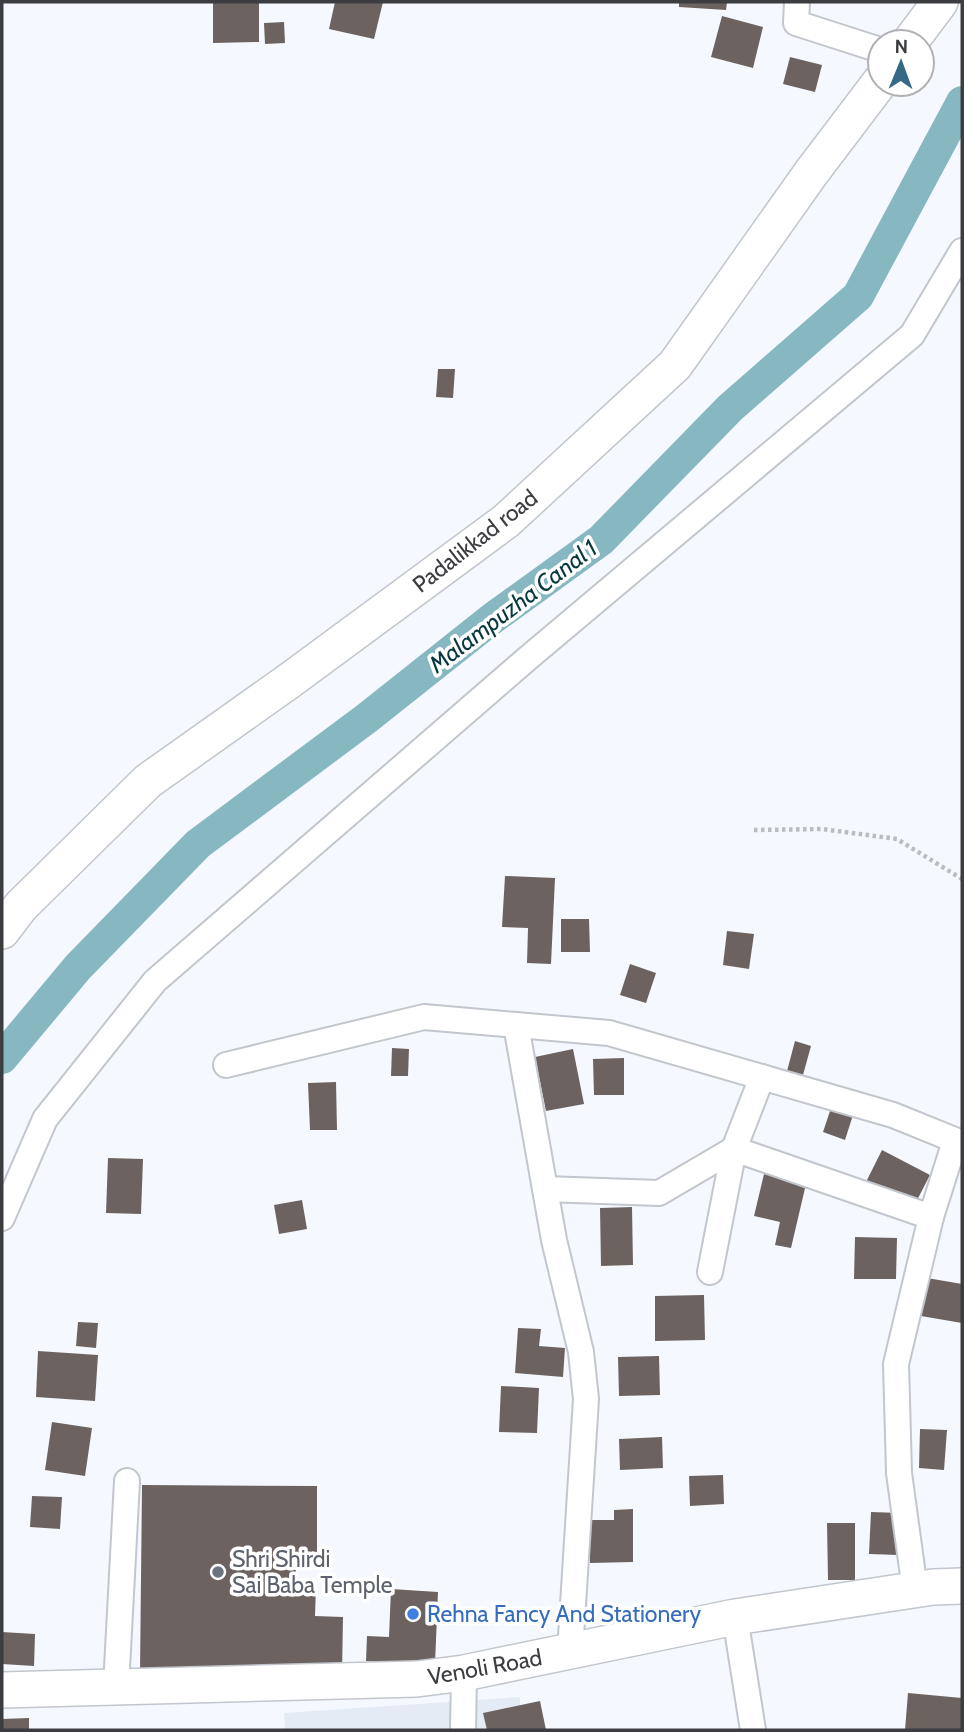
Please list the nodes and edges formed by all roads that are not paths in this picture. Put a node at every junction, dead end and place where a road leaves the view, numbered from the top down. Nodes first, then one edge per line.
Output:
1 (797, 2) edge
2 (940, 2) edge
3 (920, 28) edge
4 (866, 46) edge
5 (868, 98) edge
6 (962, 251) edge
7 (2, 931) edge
8 (516, 1025) junction
9 (226, 1065) dead end
10 (762, 1077) junction
11 (959, 1142) edge
12 (734, 1149) junction
13 (545, 1189) junction
14 (931, 1217) junction
15 (2, 1218) edge
16 (710, 1272) dead end
17 (127, 1481) dead end
18 (962, 1586) edge
19 (915, 1590) junction
20 (735, 1616) junction
21 (570, 1652) junction
22 (464, 1673) junction
23 (116, 1687) junction
24 (2, 1690) edge
25 (463, 1730) edge
26 (753, 1730) edge

1 - 4 street
2 - 3 street
5 - 7 street, Padalikkad road
6 - 15 street
8 - 9 street
8 - 10 street
8 - 13 street
10 - 11 street
10 - 12 street
11 - 14 street
12 - 13 street
12 - 14 street
12 - 16 street
13 - 21 street
14 - 19 street
17 - 23 street
18 - 19 street, Venoli Road
19 - 20 street, Venoli Road
20 - 21 street, Venoli Road
20 - 26 street
21 - 22 street, Venoli Road
22 - 23 street, Venoli Road
22 - 25 street
23 - 24 street, Venoli Road

